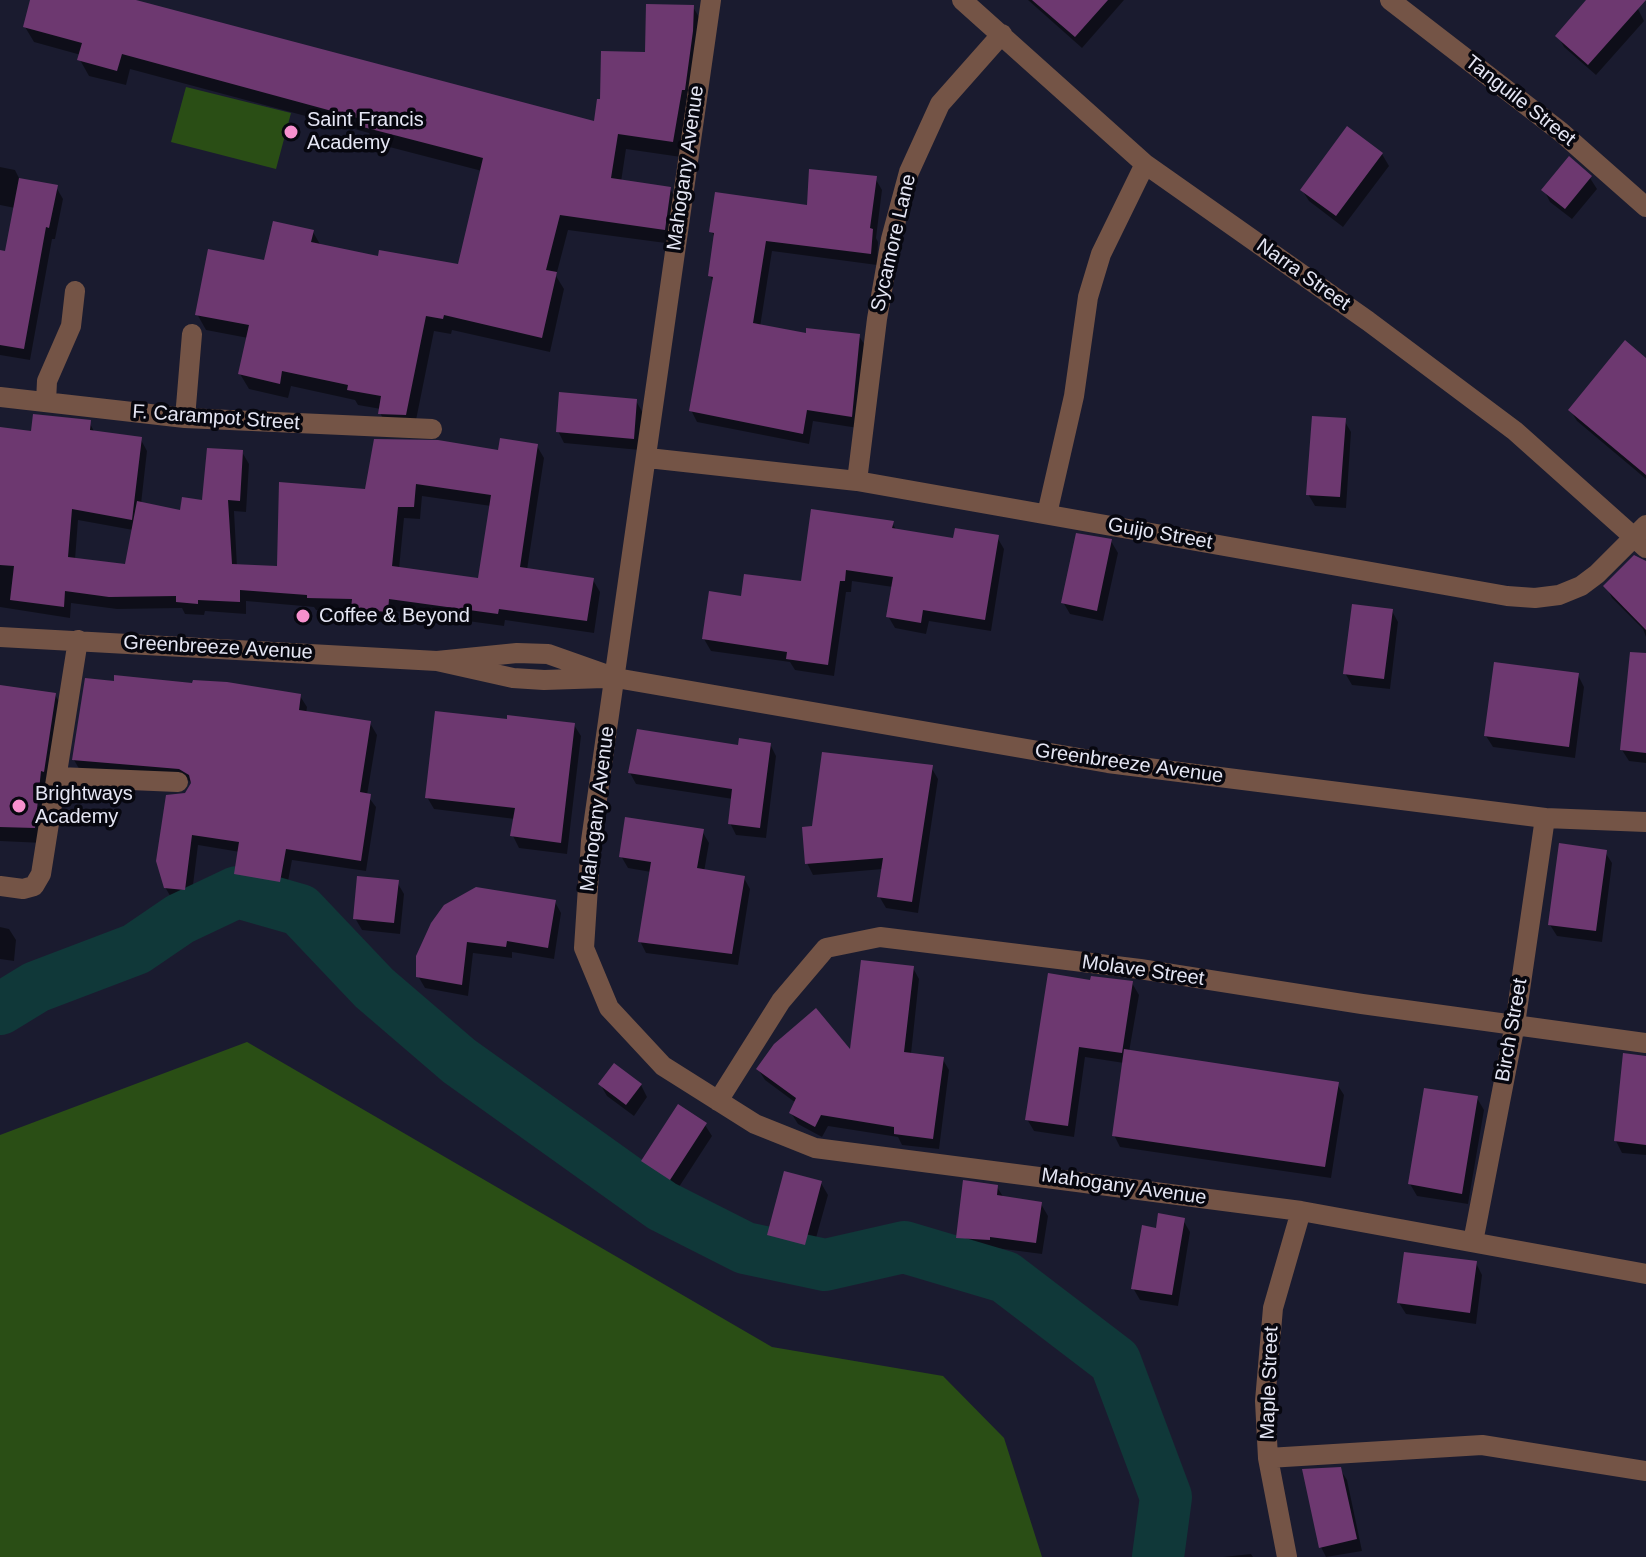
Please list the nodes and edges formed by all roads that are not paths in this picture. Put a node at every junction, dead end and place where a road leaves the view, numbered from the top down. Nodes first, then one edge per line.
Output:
1 (711, 0) edge
2 (962, 0) edge
3 (1390, 0) edge
4 (1002, 34) junction
5 (1145, 164) junction
6 (1646, 207) edge
7 (75, 291) dead end
8 (192, 334) dead end
9 (0, 397) edge
10 (46, 402) junction
11 (185, 418) junction
12 (432, 429) dead end
13 (648, 458) junction
14 (857, 481) junction
15 (1047, 514) junction
16 (1642, 536) edge
17 (0, 637) edge
18 (78, 640) junction
19 (616, 678) junction
20 (58, 777) junction
21 (178, 782) dead end
22 (1545, 818) junction
23 (1646, 822) edge
24 (0, 886) edge
25 (1515, 1024) junction
26 (1646, 1043) edge
27 (718, 1101) junction
28 (1301, 1211) junction
29 (1473, 1242) junction
30 (1646, 1274) edge
31 (1268, 1458) junction
32 (1646, 1471) edge
33 (1287, 1557) edge

1 - 13 street, Mahogany Avenue
2 - 4 street, Narra Street
3 - 6 street, Tanguile Street
4 - 5 street, Narra Street
4 - 14 street, Sycamore Lane
5 - 15 street
5 - 16 street, Narra Street
7 - 10 street
8 - 11 street
9 - 10 street, F. Carampot Street
10 - 11 street, F. Carampot Street
11 - 12 street, F. Carampot Street
13 - 14 street, Guijo Street
13 - 19 street, Mahogany Avenue
14 - 15 street, Guijo Street
15 - 16 street, Guijo Street
17 - 18 street, Greenbreeze Avenue
18 - 19 street, Greenbreeze Avenue
18 - 20 street
19 - 22 street, Greenbreeze Avenue
19 - 27 street, Mahogany Avenue
20 - 21 street
20 - 24 street
22 - 23 street, Greenbreeze Avenue
22 - 25 street, Birch Street
25 - 26 street, Molave Street
25 - 27 street, Molave Street
25 - 29 street, Birch Street
27 - 28 street, Mahogany Avenue
28 - 29 street, Mahogany Avenue
28 - 31 street, Maple Street
29 - 30 street, Mahogany Avenue
31 - 32 street
31 - 33 street, Maple Street

